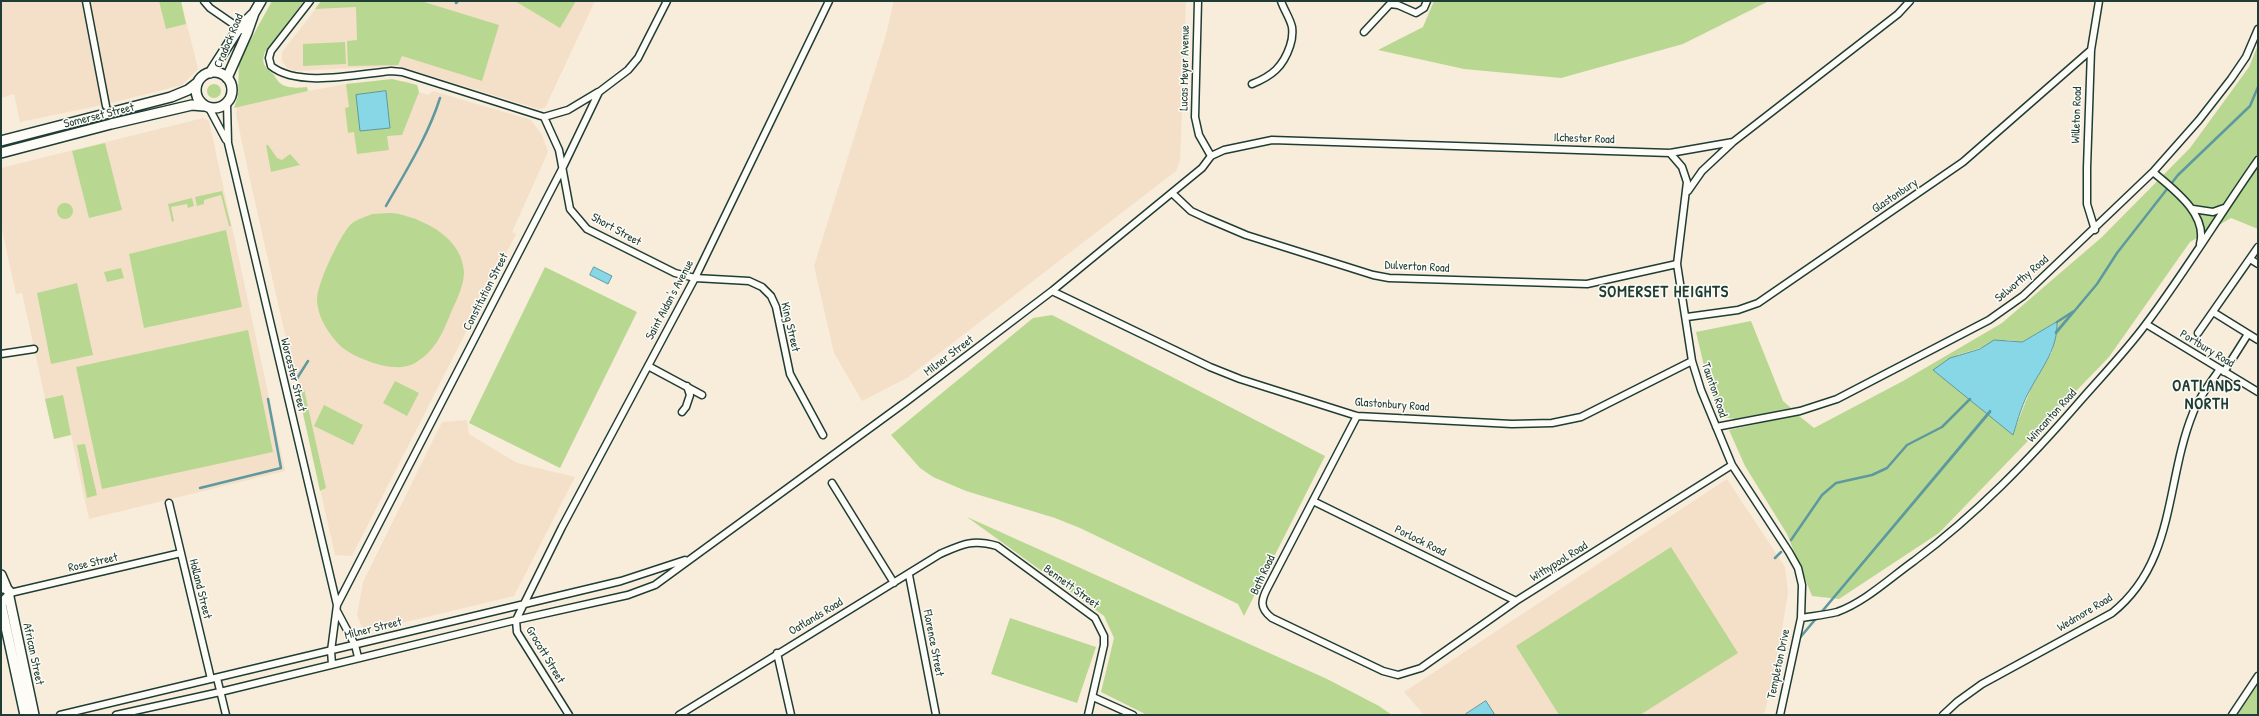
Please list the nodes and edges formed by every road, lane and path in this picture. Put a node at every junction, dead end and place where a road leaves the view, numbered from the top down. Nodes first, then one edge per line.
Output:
1 (86, 1) edge
2 (204, 1) edge
3 (261, 1) edge
4 (310, 1) edge
5 (667, 1) edge
6 (829, 1) edge
7 (1198, 1) edge
8 (1281, 1) edge
9 (1426, 1) edge
10 (1910, 1) edge
11 (2098, 1) edge
12 (254, 13) junction
13 (239, 28) junction
14 (2258, 29) edge
15 (1364, 32) dead end
16 (248, 33) junction
17 (2091, 50) junction
18 (210, 73) junction
19 (227, 78) junction
20 (198, 83) junction
21 (1252, 84) dead end
22 (599, 92) junction
23 (227, 104) junction
24 (106, 106) dead end
25 (207, 107) junction
26 (544, 117) junction
27 (1, 141) edge
28 (1733, 142) junction
29 (228, 143) junction
30 (1, 153) edge
31 (1670, 153) junction
32 (1211, 156) junction
33 (2258, 160) edge
34 (562, 169) junction
35 (2153, 172) junction
36 (1688, 191) junction
37 (1172, 192) junction
38 (2224, 208) junction
39 (2193, 210) junction
40 (2095, 230) junction
41 (2258, 247) edge
42 (2198, 249) junction
43 (2250, 259) junction
44 (1677, 264) junction
45 (2258, 264) edge
46 (695, 278) junction
47 (1052, 291) junction
48 (2213, 312) junction
49 (1687, 316) junction
50 (2146, 324) junction
51 (2198, 333) dead end
52 (2248, 334) junction
53 (2258, 340) edge
54 (34, 349) dead end
55 (1, 354) edge
56 (1692, 361) junction
57 (648, 366) junction
58 (2222, 371) junction
59 (686, 386) junction
60 (2258, 392) edge
61 (702, 395) dead end
62 (682, 412) dead end
63 (1358, 416) junction
64 (1716, 427) junction
65 (824, 435) dead end
66 (1732, 465) junction
67 (832, 482) dead end
68 (1313, 501) junction
69 (169, 503) dead end
70 (967, 542) joint
71 (181, 553) junction
72 (690, 559) junction
73 (1, 574) edge
74 (909, 574) junction
75 (894, 583) junction
76 (6, 593) edge
77 (1516, 601) junction
78 (1, 604) edge
79 (522, 604) junction
80 (337, 608) junction
81 (1801, 618) junction
82 (516, 620) junction
83 (355, 645) junction
84 (332, 651) junction
85 (777, 653) junction
86 (358, 657) junction
87 (332, 664) junction
88 (1398, 675) joint
89 (2258, 676) edge
90 (214, 678) junction
91 (220, 692) junction
92 (1093, 697) junction
93 (124, 701) junction
94 (127, 714) edge
95 (25, 715) edge
96 (34, 715) edge
97 (60, 715) edge
98 (116, 715) edge
99 (226, 715) edge
100 (569, 715) edge
101 (679, 715) edge
102 (791, 715) edge
103 (936, 715) edge
104 (1088, 715) edge
105 (1133, 715) edge
106 (1780, 715) edge
107 (1943, 715) edge
108 (2232, 715) edge

1 - 24 street
2 - 13 street
3 - 12 main road, Cradock Road
4 - 26 street
5 - 22 street, Constitution Street
6 - 46 street, Saint Aidan's Avenue
7 - 32 street, Lucas Meyer Avenue
8 - 21 street
9 - 15 street
10 - 28 street, Ilchester Road
11 - 17 street, Willeton Road
12 - 13 main road, Cradock Road
12 - 16 main road, Cradock Road
13 - 16 street
13 - 18 main road, Cradock Road
14 - 35 street, Selworthy Road
16 - 19 main road, Cradock Road
17 - 40 street, Willeton Road
17 - 49 street, Glastonbury
18 - 19 main road
18 - 20 main road, Somerset Street
19 - 23 main road
20 - 25 main road
20 - 27 main road, Somerset Street
22 - 26 street
22 - 34 street, Constitution Street
23 - 25 main road, Somerset Street
23 - 29 street, Worcester Street
25 - 29 street, Worcester Street
25 - 30 main road, Somerset Street
26 - 34 street, Short Street
28 - 31 street, Ilchester Road
28 - 36 street
29 - 80 street, Worcester Street
31 - 32 street, Ilchester Road
31 - 36 street, Taunton Road
32 - 37 street, Milner Street
33 - 38 street, Wincanton Road
34 - 46 street, Short Street
34 - 80 street, Constitution Street
35 - 39 street
35 - 40 street, Selworthy Road
36 - 44 street, Taunton Road
37 - 44 street, Dulverton Road
37 - 47 street, Milner Street
38 - 39 street
38 - 42 street, Wincanton Road
39 - 42 street
40 - 64 street, Selworthy Road
41 - 43 street
42 - 50 street, Wincanton Road
43 - 45 street
43 - 48 street
44 - 49 street, Taunton Road
46 - 57 street, Saint Aidan's Avenue
46 - 65 street, King Street
47 - 63 street, Glastonbury Road
47 - 72 street, Milner Street
48 - 51 street
48 - 52 street
49 - 56 street, Taunton Road
50 - 58 street, Portbury Road
50 - 81 street, Wincanton Road
52 - 53 street
52 - 58 street, Wedmore Road
54 - 55 street
56 - 63 street, Glastonbury Road
56 - 64 street, Taunton Road
57 - 59 street
57 - 79 street, Saint Aidan's Avenue
58 - 60 street, Portbury Road
58 - 107 street, Wedmore Road
59 - 61 street
59 - 62 street
63 - 68 street, Bath Road
64 - 66 street, Taunton Road
66 - 77 street, Withypool Road
66 - 81 street, Taunton Road
67 - 75 street
68 - 77 street, Porlock Road
68 - 88 street, Bath Road
69 - 71 street, Holland Street
70 - 74 street, Oatlands Road
70 - 92 street, Bennett Street
71 - 76 street, Rose Street
71 - 90 street, Holland Street
72 - 79 street, Milner Street
72 - 82 street, Milner Street
73 - 76 main road, African Street
74 - 75 street, Oatlands Road
74 - 103 street, Florence Street
75 - 85 street, Oatlands Road
76 - 96 main road, African Street
77 - 88 street, Withypool Road
78 - 95 main road, African Street
79 - 82 street, Grocott Street
79 - 83 street, Milner Street
80 - 83 street, Worcester Street
80 - 84 street, Worcester Street
81 - 106 street, Templeton Drive
82 - 86 street, Milner Street
82 - 100 street, Grocott Street
83 - 84 street, Milner Street
83 - 86 street, Worcester Street
84 - 87 street, Worcester Street
84 - 90 street, Milner Street
85 - 101 street, Oatlands Road
85 - 102 street
86 - 87 street, Milner Street
87 - 91 street, Milner Street
89 - 108 street
90 - 91 street, Holland Street
90 - 93 street, Milner Street
91 - 94 street, Milner Street
91 - 99 street, Holland Street
92 - 104 street, Bennett Street
92 - 105 street
93 - 94 street
93 - 97 street, Milner Street
94 - 98 street, Milner Street

